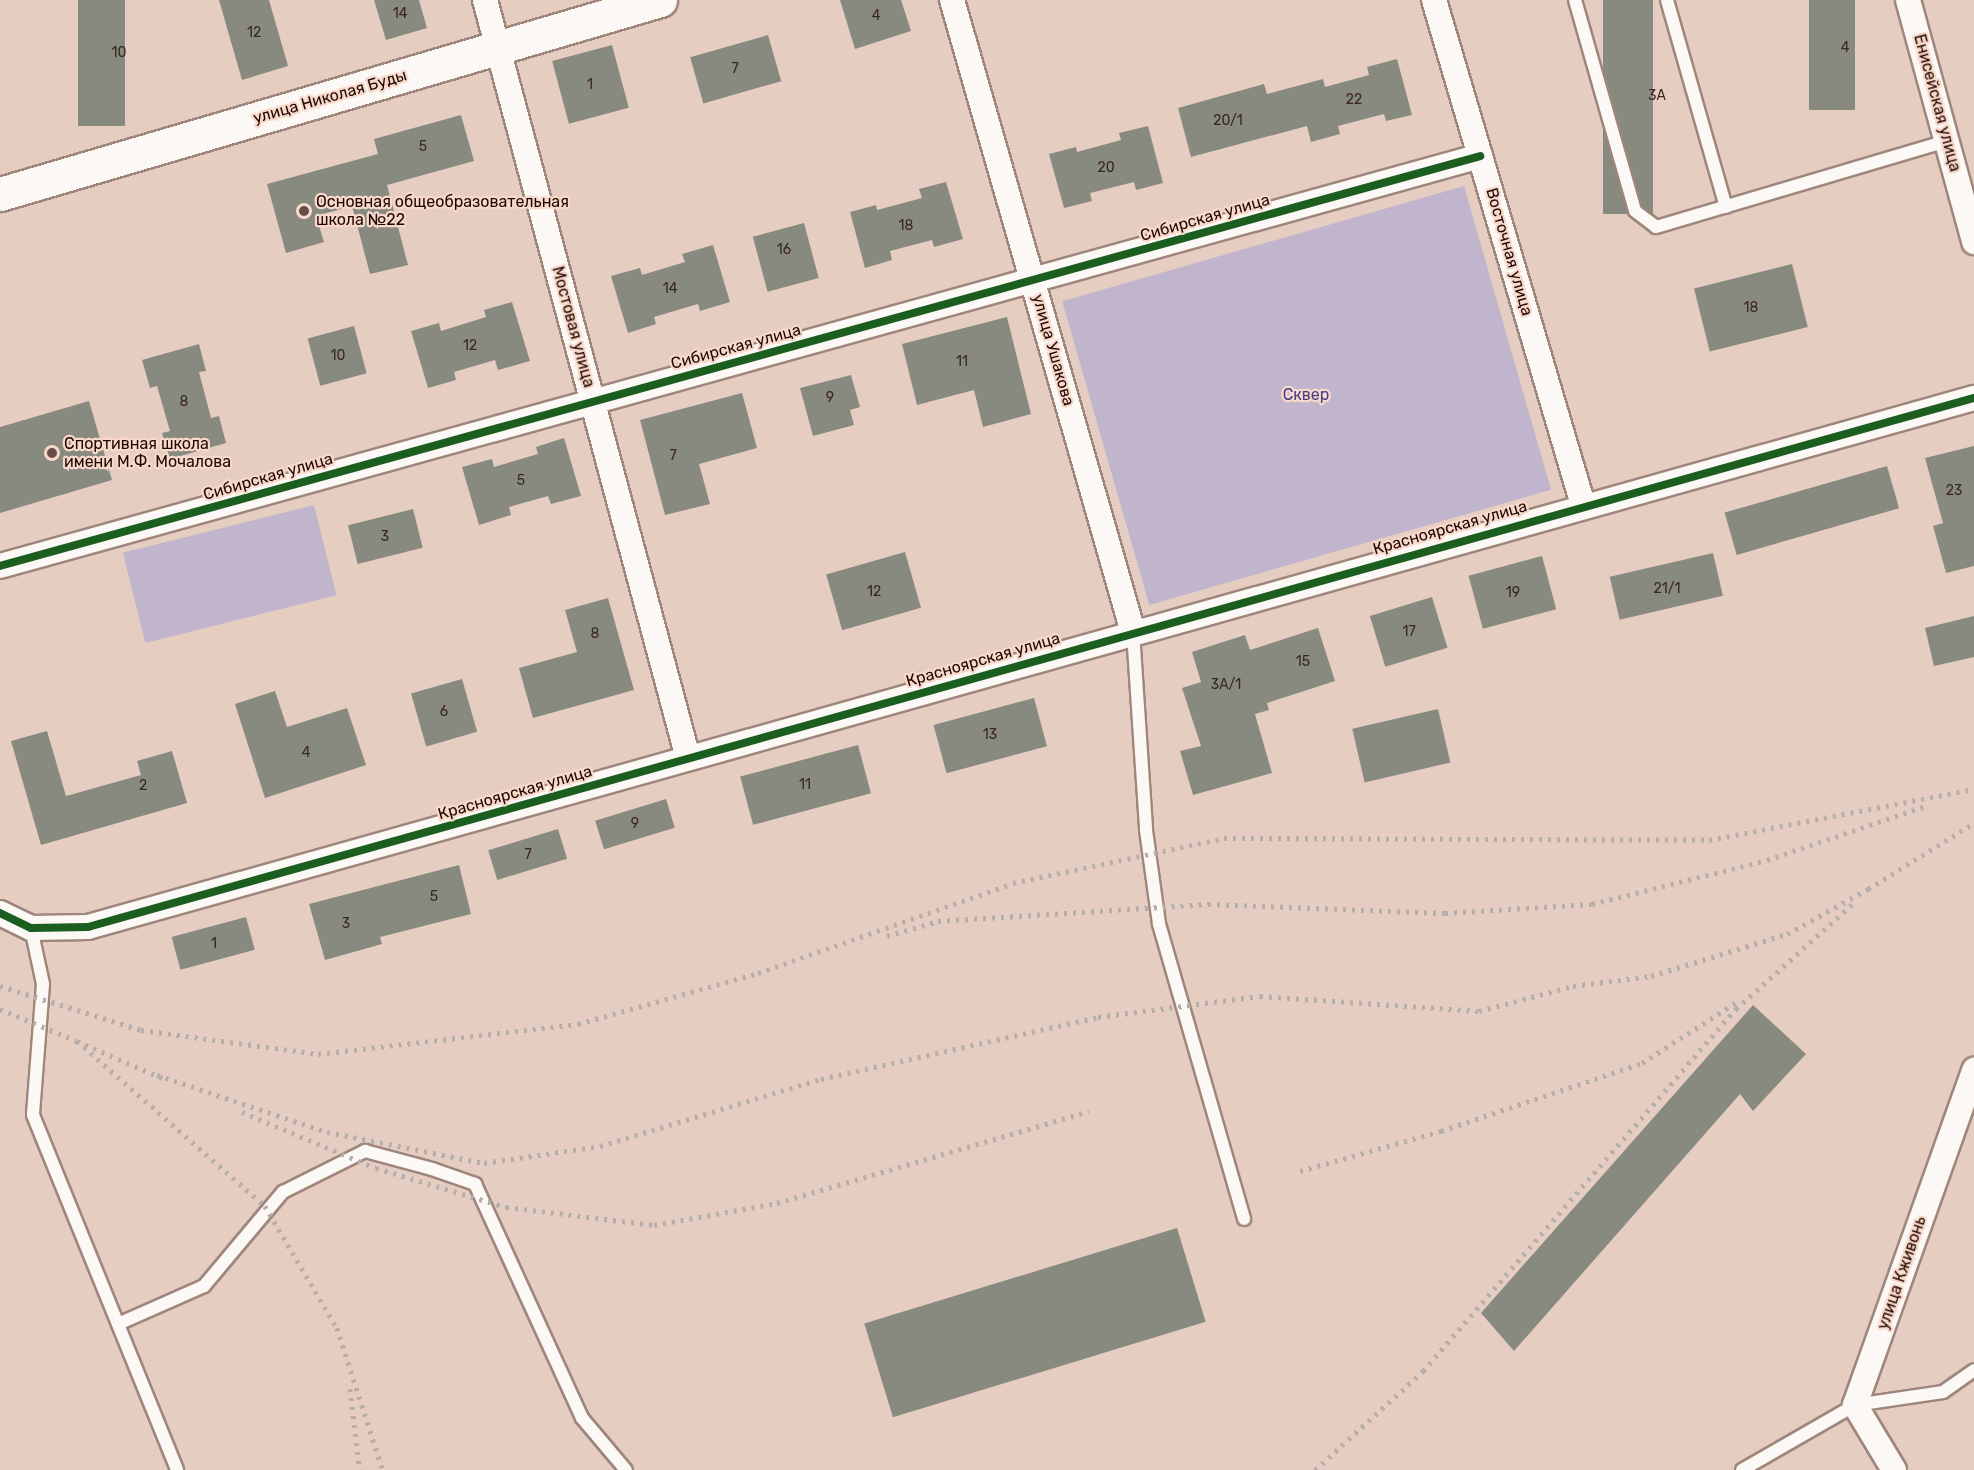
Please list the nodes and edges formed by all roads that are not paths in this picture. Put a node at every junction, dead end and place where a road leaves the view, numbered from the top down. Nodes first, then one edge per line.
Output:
1 (485, 0) edge
2 (660, 0) edge
3 (952, 0) edge
4 (1434, 0) edge
5 (1575, 0) edge
6 (1667, 0) edge
7 (1908, 0) edge
8 (499, 47) junction
9 (1948, 140) junction
10 (1480, 156) junction
11 (0, 194) edge
12 (1726, 207) junction
13 (1974, 242) edge
14 (1033, 280) junction
15 (1974, 398) edge
16 (593, 400) junction
17 (1583, 505) junction
18 (0, 566) edge
19 (1133, 632) junction
20 (688, 758) junction
21 (0, 912) edge
22 (31, 928) junction
23 (1974, 1070) edge
24 (1244, 1220) dead end
25 (118, 1323) junction
26 (1974, 1370) edge
27 (1856, 1405) junction
28 (177, 1470) edge
29 (626, 1470) edge
30 (1742, 1470) edge
31 (1894, 1470) edge

1 - 8 street, Мостовая улица
2 - 8 street, улица Николая Буды
3 - 14 street, улица Ушакова
4 - 10 street, Восточная улица
5 - 12 lane
6 - 12 lane
7 - 9 street, Енисейская улица
8 - 11 street, улица Николая Буды
8 - 16 street, Мостовая улица
9 - 12 lane
9 - 13 street, Енисейская улица
10 - 14 street, Сибирская улица
10 - 17 street, Восточная улица
14 - 16 street, Сибирская улица
14 - 19 street, улица Ушакова
15 - 17 street, Красноярская улица
16 - 18 street, Сибирская улица
16 - 20 street, Мостовая улица
17 - 19 street, Красноярская улица
19 - 20 street, Красноярская улица
19 - 24 lane
20 - 22 street, Красноярская улица
21 - 22 street, Красноярская улица
22 - 25 lane
23 - 27 street, улица Кживонь
25 - 28 lane
25 - 29 lane
26 - 27 lane
27 - 30 lane
27 - 31 street

